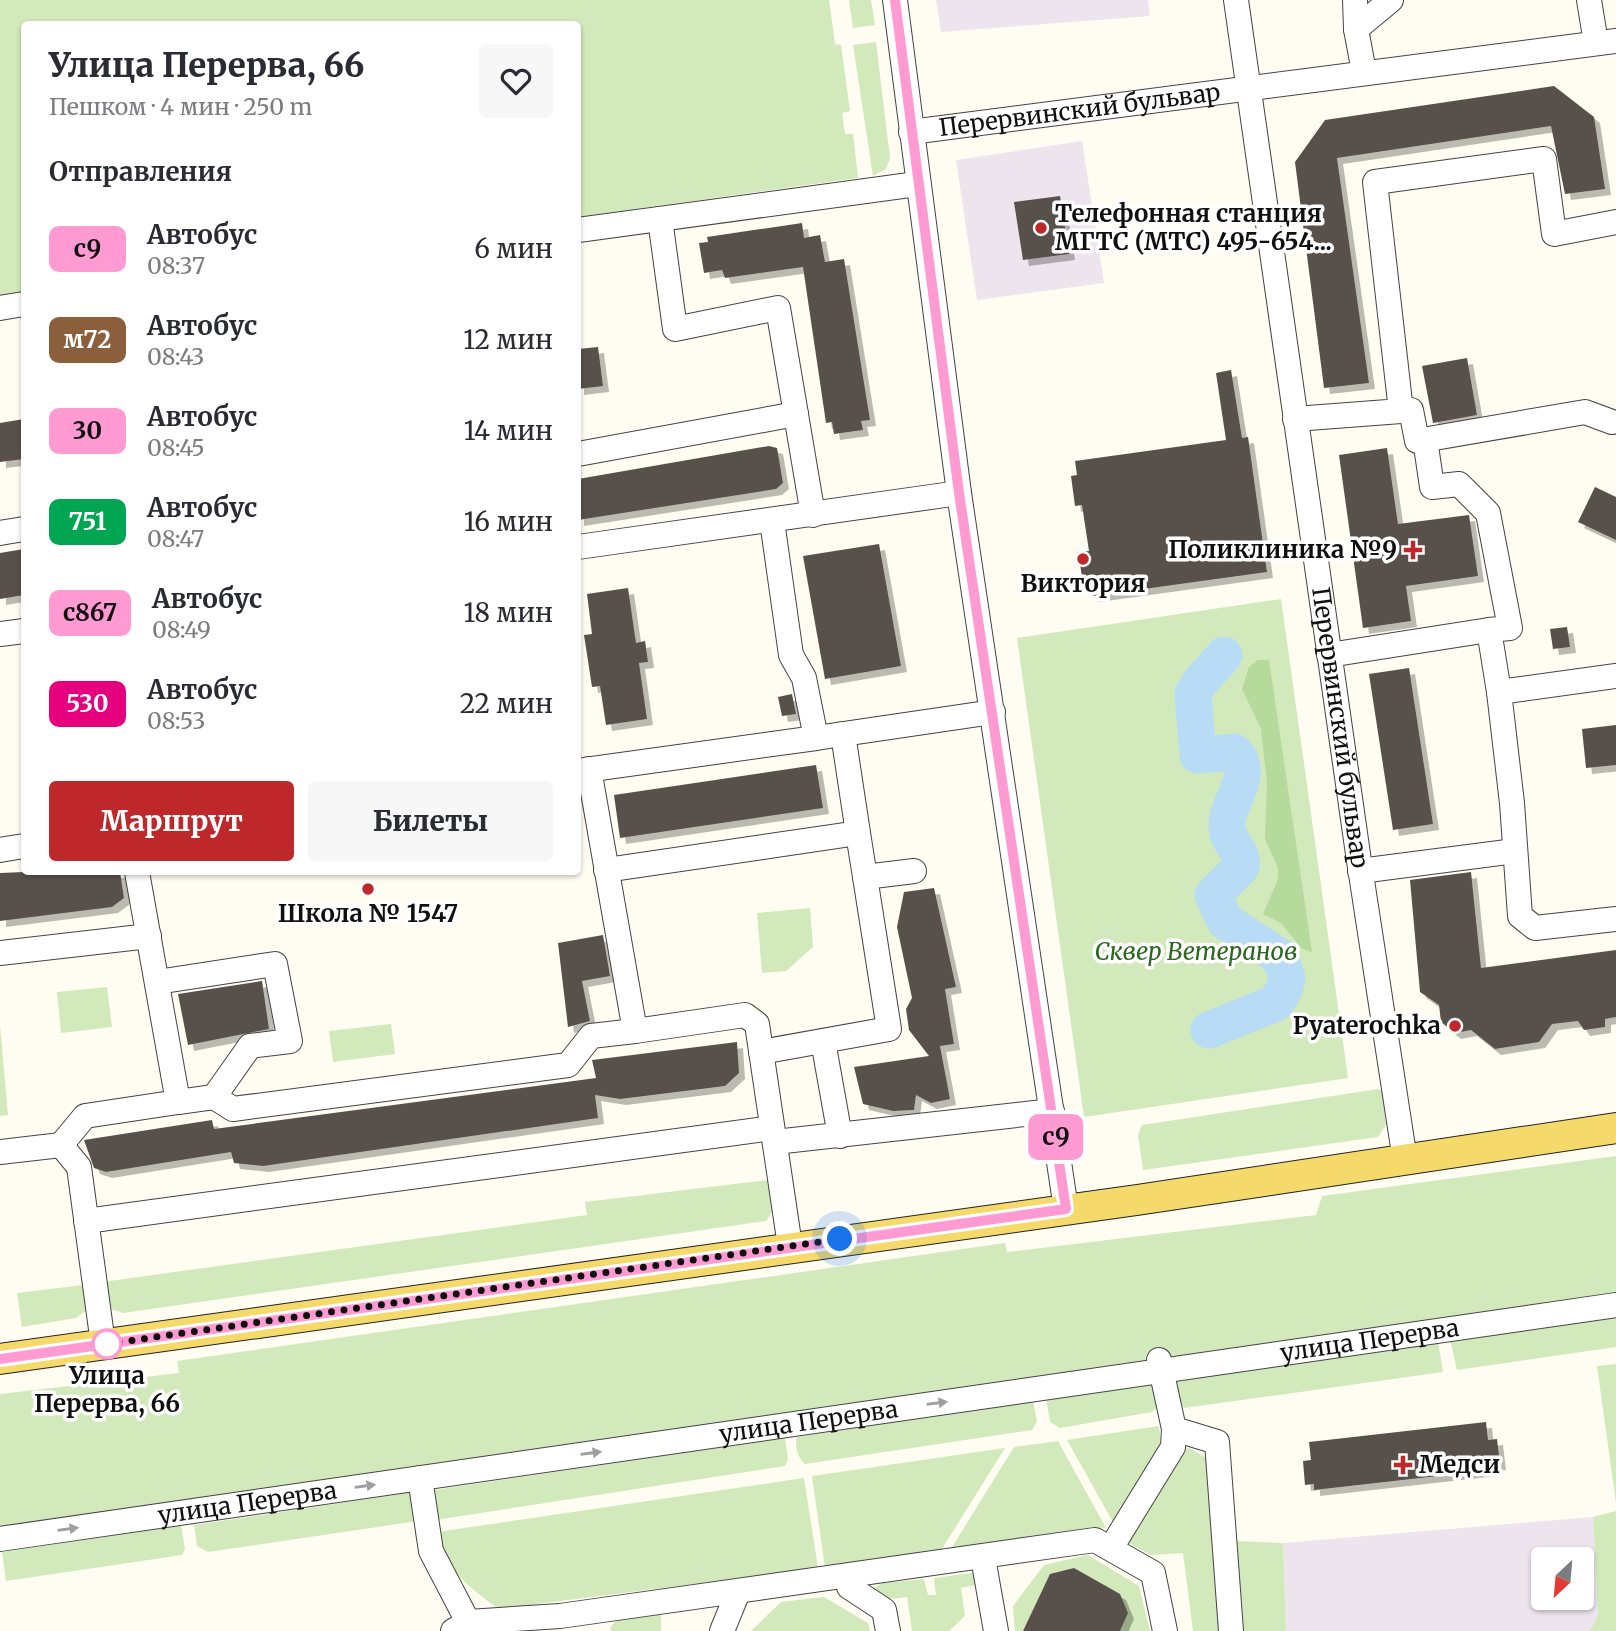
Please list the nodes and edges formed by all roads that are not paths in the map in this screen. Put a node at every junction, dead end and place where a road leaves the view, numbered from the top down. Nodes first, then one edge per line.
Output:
1 (895, 0) edge
2 (1236, 0) edge
3 (1355, 0) edge
4 (1391, 0) edge
5 (1589, 0) edge
6 (1356, 30) junction
7 (1606, 42) edge
8 (1364, 72) junction
9 (1249, 87) junction
10 (911, 132) junction
11 (918, 184) junction
12 (660, 219) junction
13 (1616, 222) edge
14 (581, 230) edge
15 (21, 304) edge
16 (0, 308) edge
17 (1401, 411) junction
18 (796, 414) junction
19 (1295, 419) junction
20 (1612, 422) dead end
21 (1425, 439) junction
22 (581, 453) edge
23 (959, 493) junction
24 (813, 515) junction
25 (772, 521) junction
26 (21, 530) edge
27 (0, 533) edge
28 (581, 547) edge
29 (21, 631) edge
30 (1489, 631) junction
31 (0, 634) edge
32 (1329, 655) junction
33 (1616, 676) edge
34 (1499, 692) junction
35 (993, 712) junction
36 (843, 734) junction
37 (816, 738) junction
38 (583, 770) edge
39 (858, 832) junction
40 (21, 846) edge
41 (0, 850) edge
42 (1515, 851) junction
43 (606, 870) junction
44 (914, 871) dead end
45 (1360, 871) junction
46 (138, 875) edge
47 (865, 877) junction
48 (1616, 919) edge
49 (149, 936) junction
50 (0, 953) edge
51 (157, 982) junction
52 (635, 1031) junction
53 (823, 1041) junction
54 (761, 1052) junction
55 (214, 1097) junction
56 (178, 1102) junction
57 (1052, 1111) junction
58 (1616, 1128) edge
59 (774, 1135) junction
60 (840, 1136) junction
61 (61, 1144) junction
62 (0, 1152) edge
63 (1405, 1160) junction
64 (1066, 1209) junction
65 (86, 1221) junction
66 (790, 1246) junction
67 (1616, 1304) edge
68 (103, 1344) junction
69 (0, 1359) edge
70 (1161, 1366) junction
71 (1174, 1429) junction
72 (420, 1478) junction
73 (0, 1539) edge
74 (1111, 1548) junction
75 (984, 1559) junction
76 (847, 1577) junction
77 (738, 1592) junction
78 (560, 1616) junction
79 (460, 1626) edge
80 (596, 1631) edge
81 (722, 1631) edge
82 (888, 1631) edge
83 (996, 1631) edge
84 (1165, 1631) edge
85 (1231, 1631) edge

1 - 10 street, Перервинский бульвар
2 - 9 street, Перервинский бульвар
3 - 6 street
4 - 6 street
5 - 7 street
6 - 8 street
7 - 8 street
8 - 9 street
9 - 10 street, Перервинский бульвар
9 - 19 street, Перервинский бульвар
10 - 11 street, Перервинский бульвар
11 - 12 street
11 - 23 street, Перервинский бульвар
12 - 14 street
12 - 18 street
13 - 17 street
15 - 16 street
17 - 19 street
17 - 21 street
18 - 22 street
18 - 24 street
19 - 32 street, Перервинский бульвар
20 - 21 street
21 - 30 street
23 - 24 street
23 - 35 street, Перервинский бульвар
24 - 25 street
25 - 28 street
25 - 37 street
26 - 27 street
29 - 31 street
30 - 32 street
30 - 34 street
32 - 45 street, Перервинский бульвар
33 - 34 street
34 - 42 street
35 - 36 street
35 - 57 street, Перервинский бульвар
36 - 37 street
36 - 39 street
37 - 38 street
38 - 43 street
39 - 43 street
39 - 47 street
40 - 41 street
42 - 45 street
42 - 48 street
43 - 52 street
44 - 47 street
45 - 63 street, Перервинский бульвар
46 - 49 street
47 - 53 street
49 - 50 street
49 - 51 street
51 - 55 street
51 - 56 street
52 - 54 street
52 - 55 street
53 - 54 street
53 - 60 street
54 - 59 street
55 - 56 street
56 - 61 street
57 - 60 street
57 - 64 street, Перервинский бульвар
58 - 63 main road
59 - 60 street
59 - 65 street
59 - 66 street
61 - 62 street
61 - 65 street
63 - 64 main road
64 - 66 main road
65 - 68 street
66 - 68 main road
67 - 70 street, улица Перерва
68 - 69 main road
70 - 71 street
72 -> 70 street, улица Перерва
71 - 74 street
71 - 85 street
73 -> 72 street, улица Перерва
72 - 79 street
74 - 75 street
74 - 84 street
75 - 76 street
75 - 83 street
76 - 77 street
76 - 82 street
77 - 78 street
77 - 81 street
78 - 79 street
78 - 80 street

